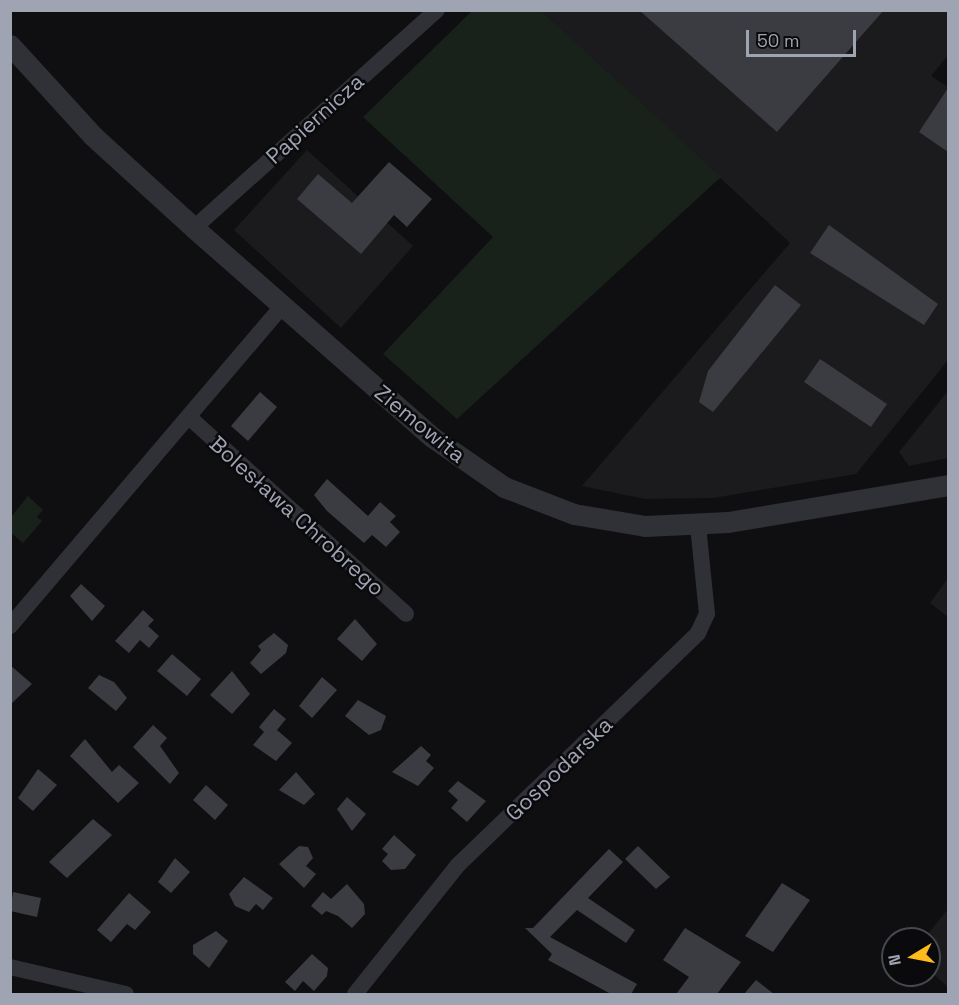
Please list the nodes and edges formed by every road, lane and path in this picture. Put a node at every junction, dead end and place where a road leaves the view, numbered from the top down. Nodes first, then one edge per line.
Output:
1 (437, 10) edge
2 (10, 45) edge
3 (194, 228) junction
4 (282, 306) junction
5 (189, 417) junction
6 (948, 485) edge
7 (698, 525) junction
8 (406, 614) dead end
9 (10, 626) edge
10 (10, 967) edge
11 (126, 994) edge
12 (355, 994) edge

1 - 3 street, Papiernicza
2 - 3 street, Ziemowita
3 - 4 street, Ziemowita
4 - 5 street, Bolesława Chrobrego
4 - 7 street, Ziemowita
5 - 8 street, Bolesława Chrobrego
5 - 9 street, Bolesława Chrobrego
6 - 7 street, Ziemowita
7 - 12 street, Gospodarska
10 - 11 street

